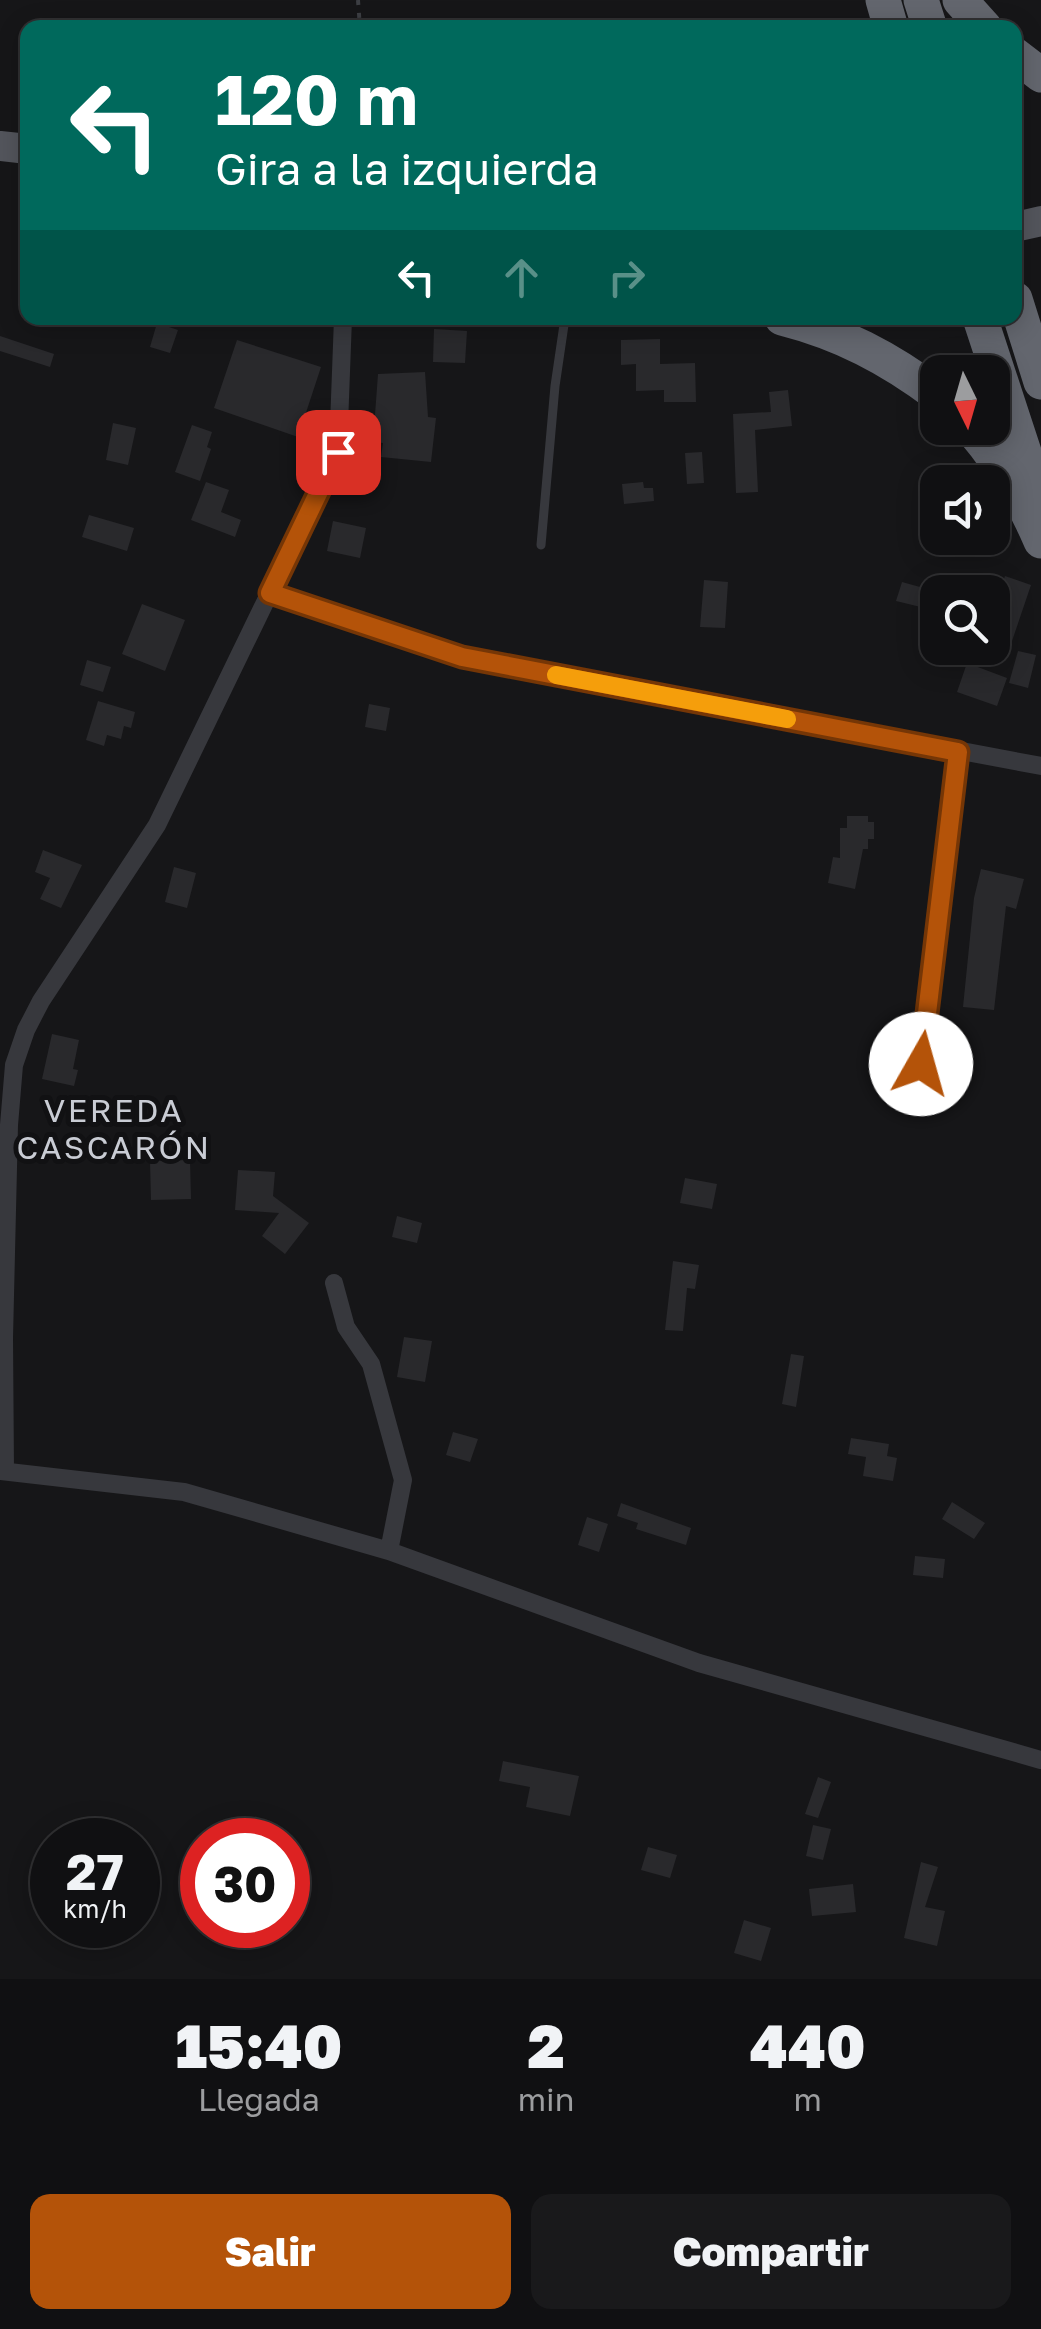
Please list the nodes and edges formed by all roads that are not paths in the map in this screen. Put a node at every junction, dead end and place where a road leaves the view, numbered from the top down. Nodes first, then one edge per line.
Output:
1 (960, 0) edge
2 (979, 20) edge
3 (1022, 321) edge
4 (343, 325) edge
5 (563, 325) edge
6 (810, 325) edge
7 (982, 325) edge
8 (920, 381) edge
9 (1041, 382) edge
10 (986, 445) edge
11 (1041, 504) edge
12 (1041, 541) edge
13 (541, 544) dead end
14 (270, 593) junction
15 (958, 752) junction
16 (1041, 766) edge
17 (921, 1064) dead end
18 (8, 1125) junction
19 (0, 1154) edge
20 (334, 1284) dead end
21 (2, 1338) edge
22 (3, 1471) edge
23 (390, 1551) junction
24 (1041, 1760) edge

1 - 2 highway
3 - 9 highway
4 - 14 street
5 - 13 lane
6 - 8 highway
7 - 11 highway
10 - 12 highway
14 - 15 street
14 - 18 street
15 - 16 street
15 - 17 street
18 - 19 street
18 - 21 street
20 - 23 street
21 - 22 street
22 - 23 street
23 - 24 street

